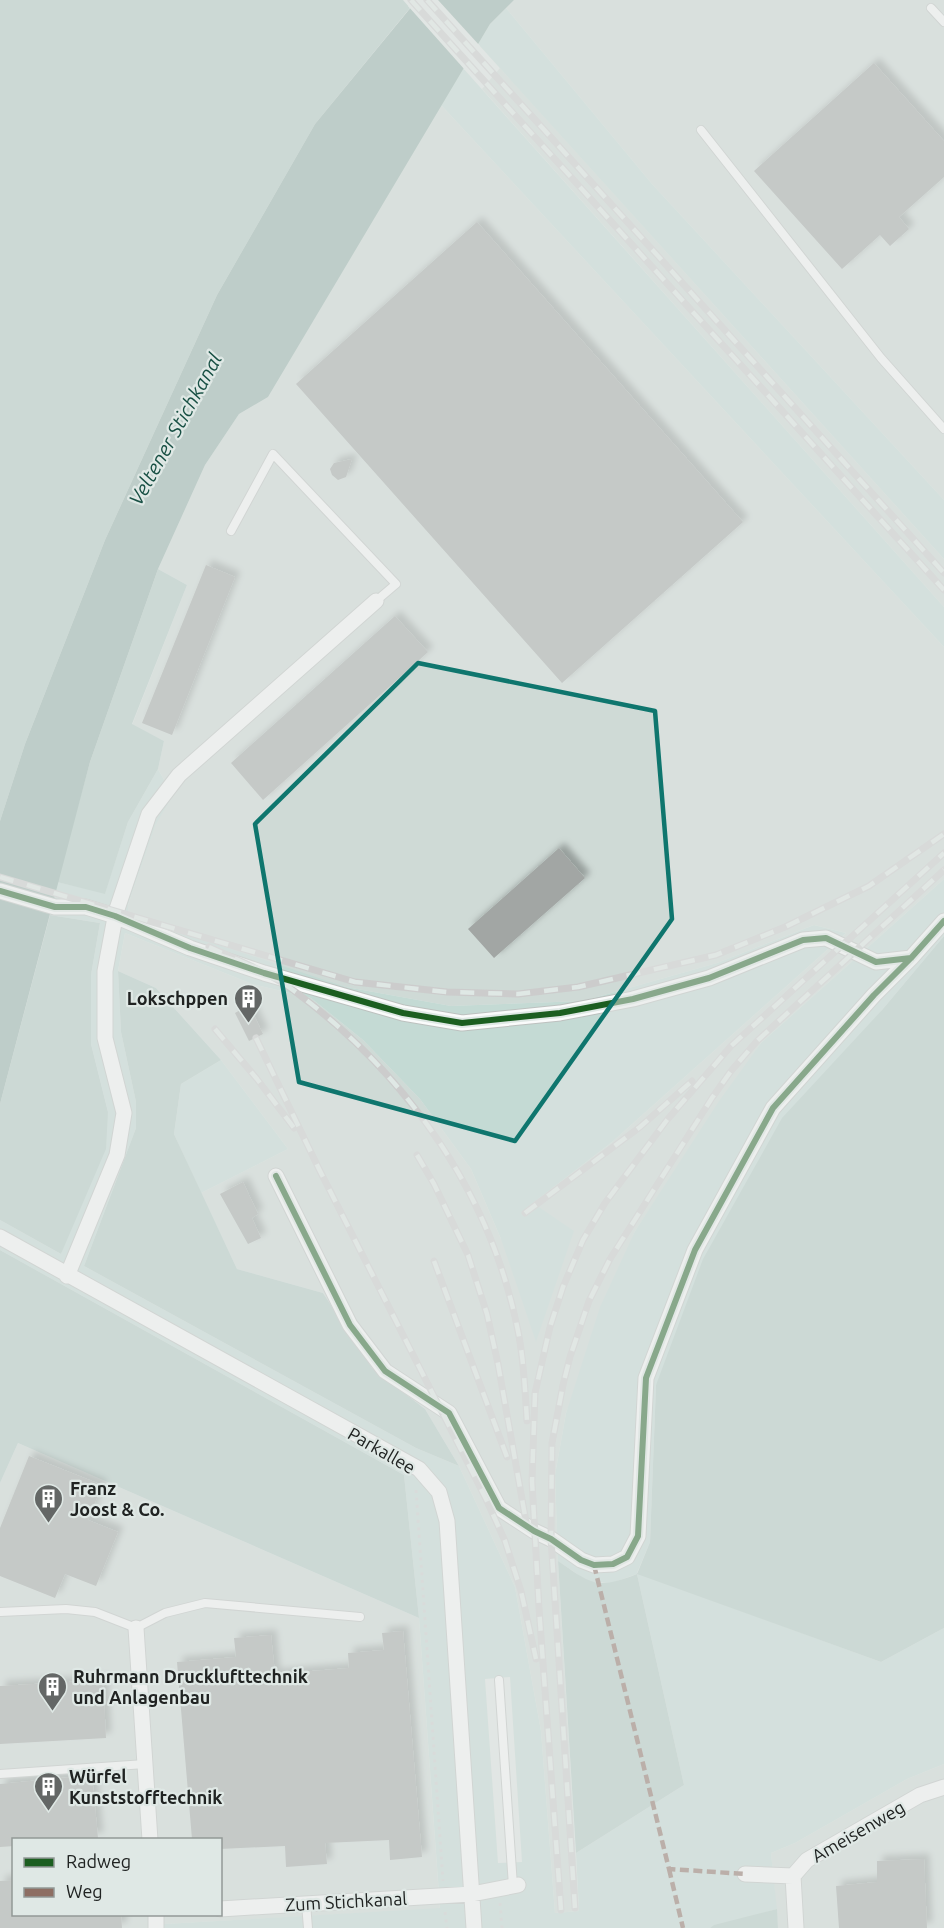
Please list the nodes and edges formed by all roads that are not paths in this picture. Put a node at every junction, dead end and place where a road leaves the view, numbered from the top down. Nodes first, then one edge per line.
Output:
1 (931, 8) dead end
2 (944, 22) edge
3 (701, 130) dead end
4 (944, 429) edge
5 (231, 531) dead end
6 (376, 601) joint
7 (0, 891) edge
8 (115, 916) junction
9 (944, 921) edge
10 (911, 958) junction
11 (276, 1176) dead end
12 (0, 1237) edge
13 (67, 1276) junction
14 (0, 1612) edge
15 (360, 1617) dead end
16 (136, 1628) junction
17 (499, 1680) dead end
18 (145, 1764) junction
19 (0, 1774) edge
20 (944, 1787) edge
21 (150, 1838) edge
22 (745, 1874) dead end
23 (793, 1876) junction
24 (510, 1887) joint
25 (472, 1894) junction
26 (306, 1904) junction
27 (222, 1909) edge
28 (308, 1928) edge
29 (474, 1928) edge
30 (796, 1928) edge

1 - 2 lane
3 - 4 lane
5 - 6 lane
6 - 8 street
7 - 8 street
8 - 10 street
8 - 13 street
9 - 10 street
10 - 11 street
12 - 13 street, Parkallee
13 - 25 street, Parkallee
14 - 16 lane
15 - 16 lane
16 - 18 street
17 - 24 lane
18 - 19 lane
18 - 21 street
20 - 23 street, Ameisenweg
22 - 23 street
23 - 30 street
24 - 25 street, Zum Stichkanal
25 - 26 street, Zum Stichkanal
25 - 29 street, Parkallee
26 - 27 street, Zum Stichkanal
26 - 28 lane

